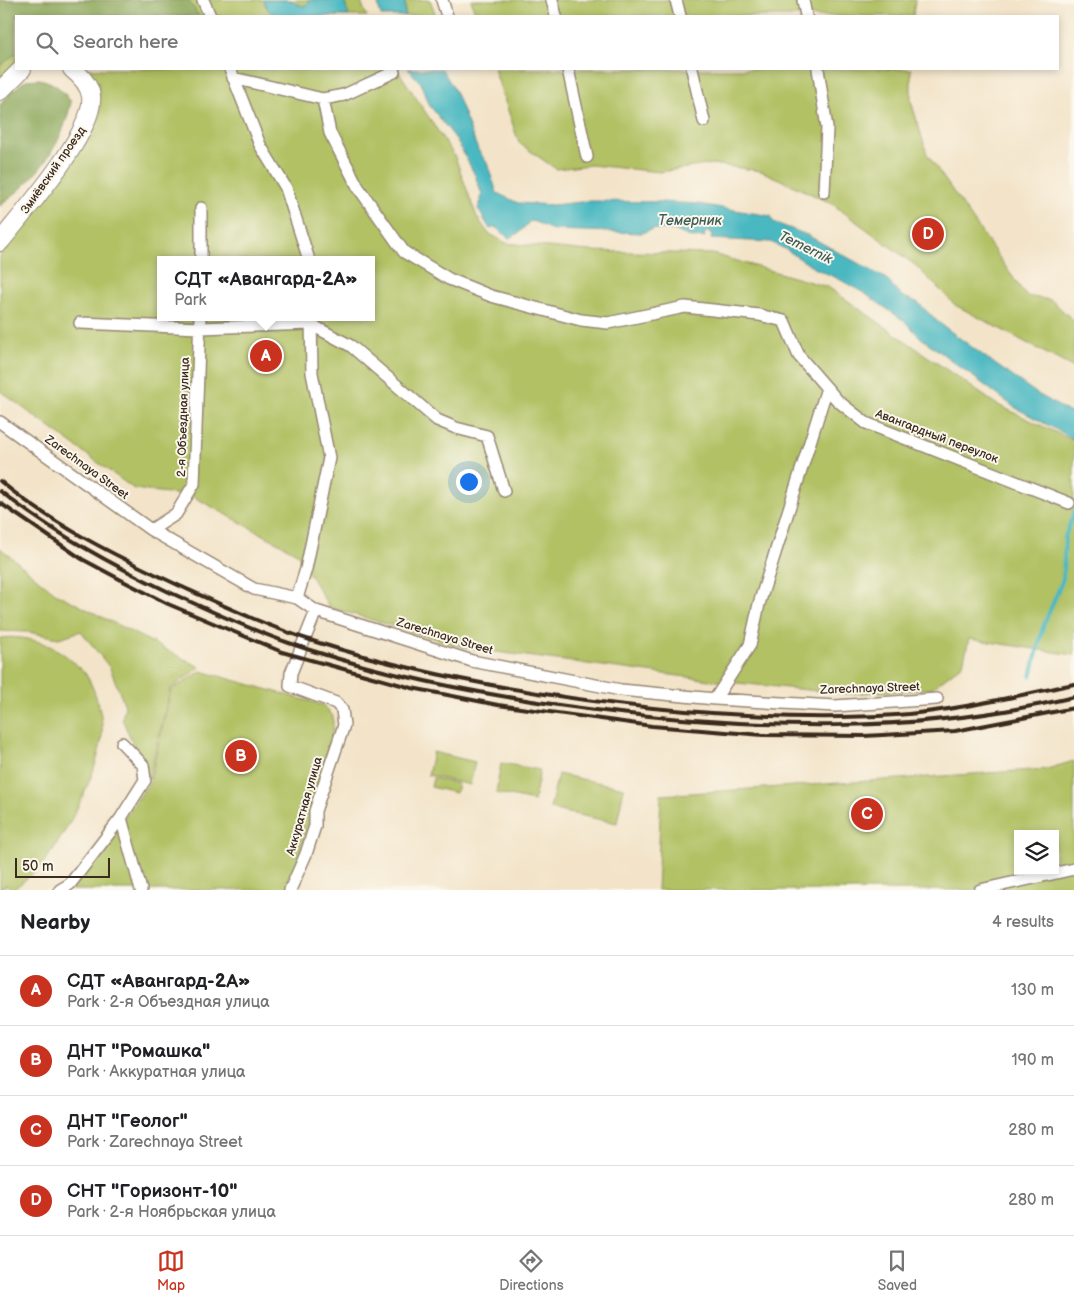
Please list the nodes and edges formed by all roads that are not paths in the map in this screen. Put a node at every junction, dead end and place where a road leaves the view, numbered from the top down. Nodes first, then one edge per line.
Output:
1 (203, 0) edge
2 (442, 0) edge
3 (552, 0) edge
4 (676, 0) edge
5 (803, 0) edge
6 (210, 15) edge
7 (446, 15) edge
8 (556, 15) edge
9 (680, 15) edge
10 (806, 15) edge
11 (21, 70) edge
12 (73, 70) edge
13 (568, 70) edge
14 (692, 70) edge
15 (818, 70) edge
16 (394, 72) dead end
17 (232, 73) edge
18 (0, 91) edge
19 (323, 99) junction
20 (704, 121) dead end
21 (587, 157) dead end
22 (824, 192) dead end
23 (201, 208) dead end
24 (0, 242) edge
25 (201, 256) edge
26 (308, 256) edge
27 (310, 321) edge
28 (200, 322) edge
29 (80, 323) dead end
30 (827, 388) junction
31 (0, 422) edge
32 (504, 491) dead end
33 (1069, 502) dead end
34 (151, 530) junction
35 (297, 598) junction
36 (316, 611) junction
37 (716, 699) junction
38 (937, 699) dead end
39 (122, 743) dead end
40 (121, 818) junction
41 (1074, 869) edge
42 (67, 888) edge
43 (141, 890) edge
44 (290, 890) edge
45 (980, 890) edge

1 - 6 street
2 - 7 street
3 - 8 street
4 - 9 street
5 - 10 street
11 - 18 main road
12 - 24 main road, Змиёвский проезд
13 - 21 street
14 - 20 street
15 - 22 street
16 - 19 street
17 - 19 street
17 - 26 street
19 - 30 street, Авангардный переулок
23 - 25 street
27 - 28 street
27 - 32 street
27 - 35 street
28 - 29 street
28 - 34 street, 2-я Объездная улица
30 - 33 street, Авангардный переулок
30 - 37 street
31 - 34 street, Zarechnaya Street
34 - 35 street, Zarechnaya Street
35 - 36 street, Zarechnaya Street
36 - 37 street, Zarechnaya Street
36 - 44 street, Аккуратная улица
37 - 38 street, Zarechnaya Street
39 - 40 street
40 - 42 street
40 - 43 street
41 - 45 street

